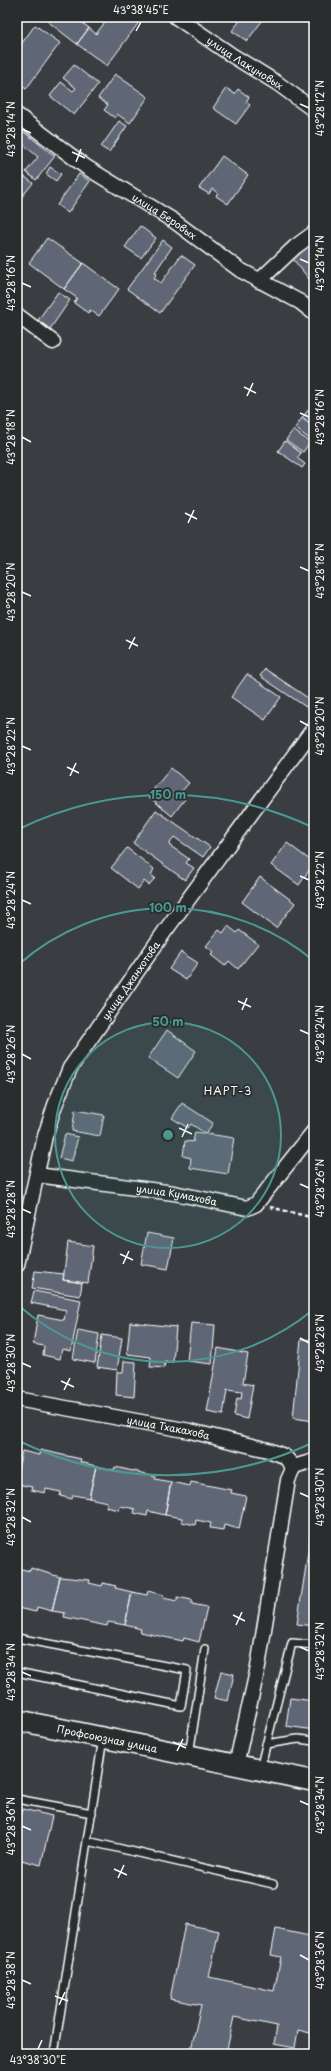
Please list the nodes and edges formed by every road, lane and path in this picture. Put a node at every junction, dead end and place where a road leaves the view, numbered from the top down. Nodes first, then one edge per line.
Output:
1 (176, 17) edge
2 (314, 110) edge
3 (17, 115) edge
4 (314, 233) edge
5 (259, 281) junction
6 (314, 313) edge
7 (17, 315) edge
8 (53, 342) dead end
9 (314, 728) edge
10 (314, 1131) edge
11 (37, 1175) junction
12 (256, 1204) junction
13 (314, 1218) edge
14 (17, 1265) edge
15 (17, 1399) edge
16 (314, 1461) edge
17 (294, 1466) junction
18 (17, 1638) edge
19 (314, 1644) edge
20 (205, 1649) dead end
21 (17, 1672) edge
22 (17, 1720) edge
23 (103, 1738) junction
24 (314, 1741) edge
25 (266, 1744) junction
26 (189, 1755) junction
27 (236, 1765) junction
28 (259, 1769) junction
29 (314, 1781) edge
30 (17, 1799) edge
31 (92, 1813) junction
32 (88, 1841) junction
33 (273, 1884) dead end
34 (54, 2054) edge

1 - 2 street, улица Лакуновых
3 - 5 street, улица Беровых
4 - 5 street
5 - 6 street, улица Беровых
7 - 8 street
9 - 11 street, улица Джанхотова
10 - 12 street
11 - 12 street, улица Кумахова
11 - 14 street, улица Джанхотова
12 - 13 path
15 - 17 street, улица Тхакахова
16 - 17 street
17 - 27 street
18 - 21 lane
19 - 25 lane
20 - 26 lane
22 - 23 street, Профсоюзная улица
23 - 26 street, Профсоюзная улица
23 - 31 lane
24 - 25 lane
25 - 28 lane
26 - 27 street, Профсоюзная улица
27 - 28 street, Профсоюзная улица
28 - 29 street, Профсоюзная улица
30 - 31 lane
31 - 32 lane
32 - 33 lane
32 - 34 lane

